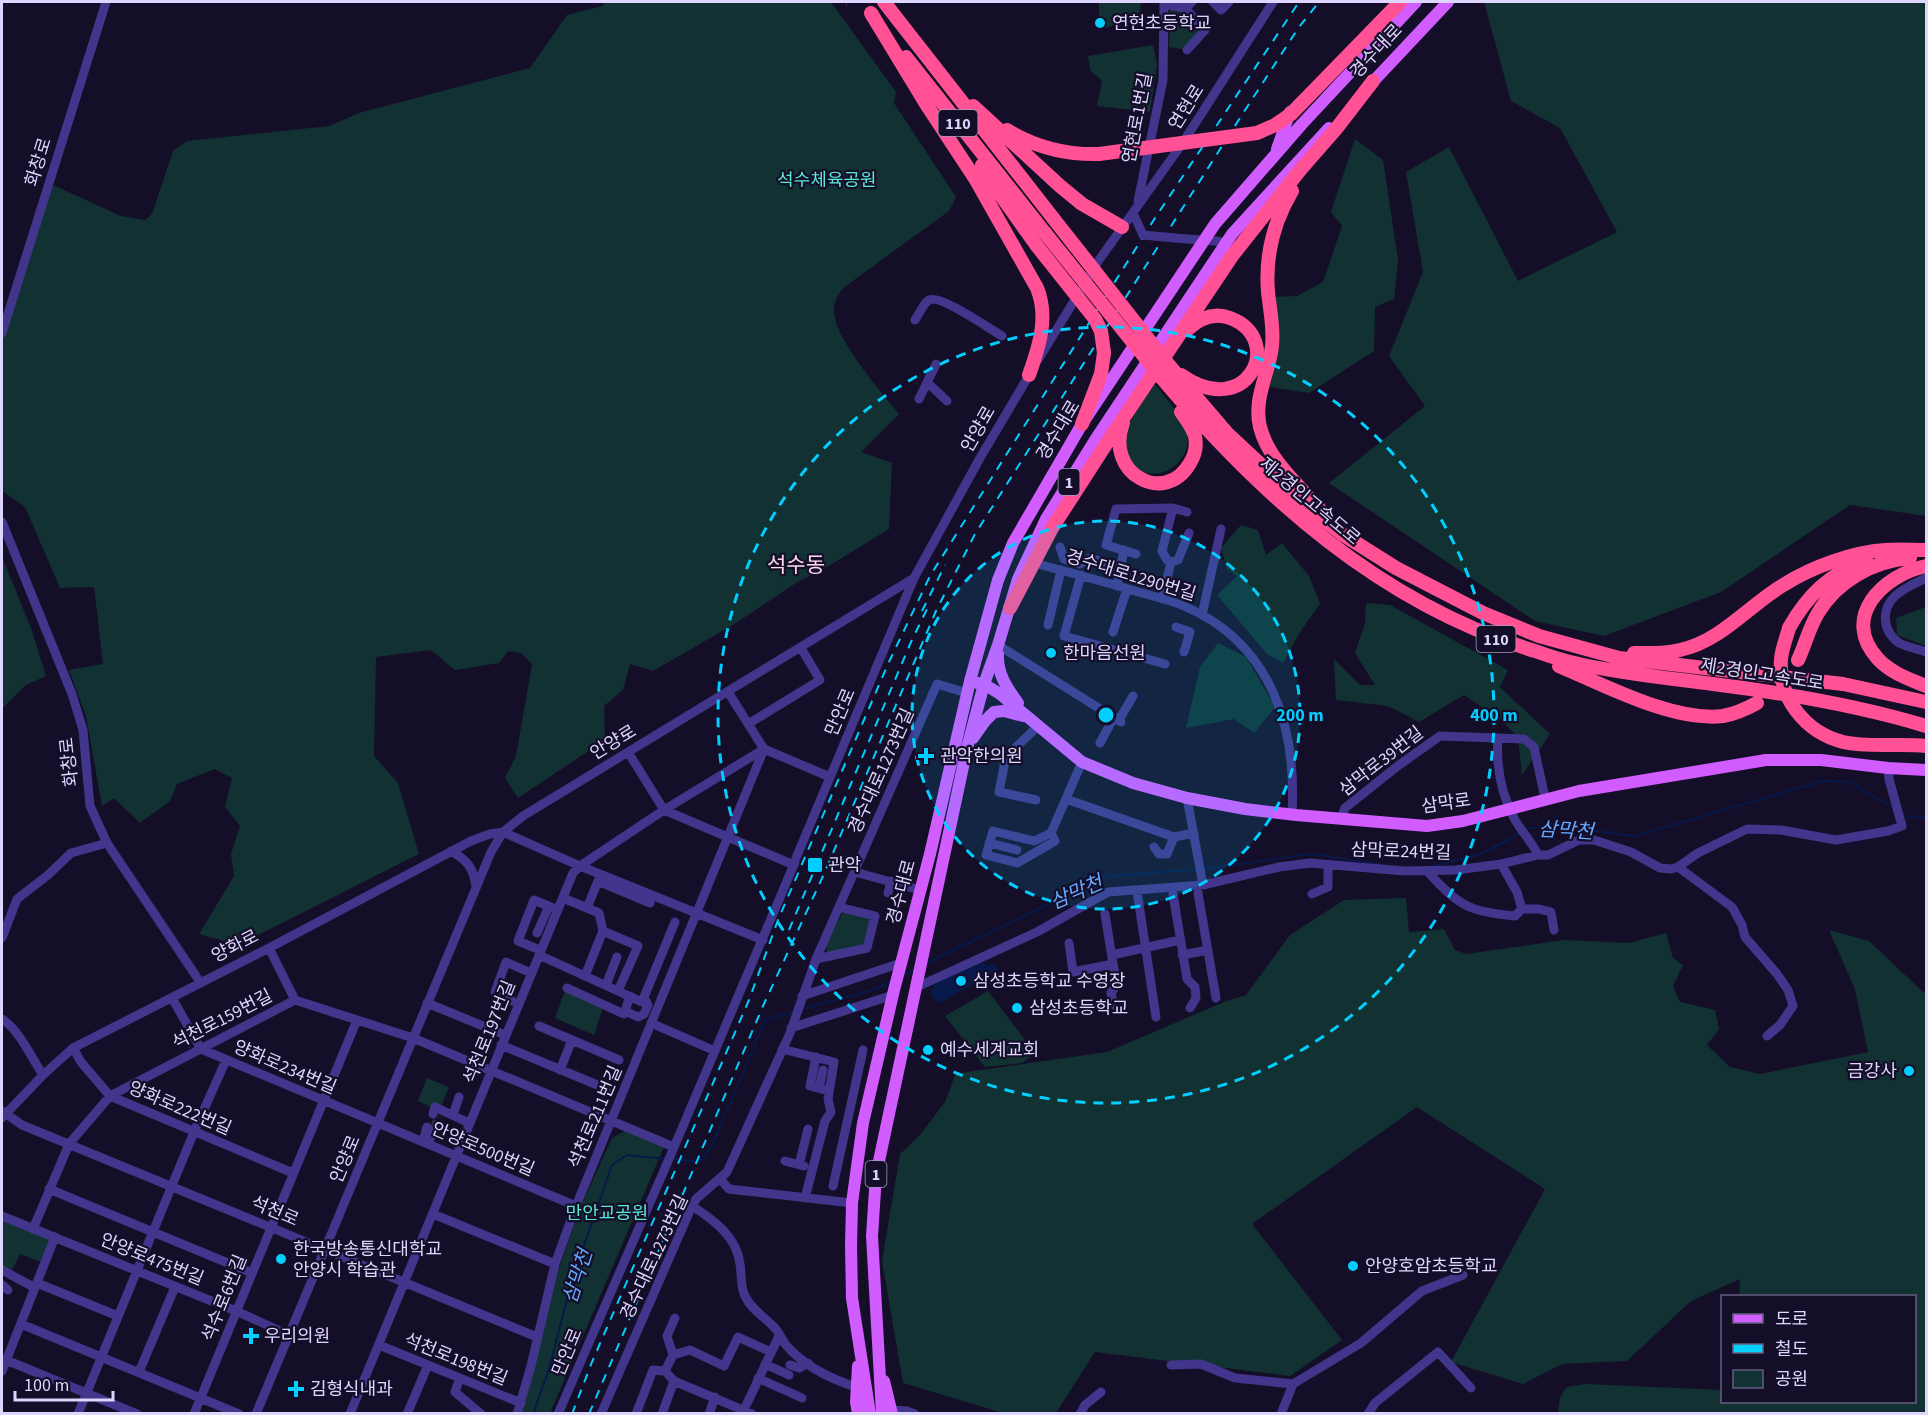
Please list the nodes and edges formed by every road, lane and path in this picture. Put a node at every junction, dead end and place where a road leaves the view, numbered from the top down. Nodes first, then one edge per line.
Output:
1 (106, 2) edge
2 (862, 2) edge
3 (884, 2) edge
4 (1213, 2) edge
5 (1229, 2) edge
6 (1273, 2) edge
7 (1393, 2) edge
8 (1400, 2) edge
9 (1416, 2) edge
10 (1448, 2) edge
11 (1164, 3) edge
12 (1188, 5) edge
13 (871, 13) junction
14 (1187, 51) dead end
15 (924, 54) junction
16 (1373, 81) junction
17 (973, 106) junction
18 (955, 119) junction
19 (1151, 141) junction
20 (1182, 144) junction
21 (1319, 149) junction
22 (1275, 155) junction
23 (1135, 208) junction
24 (1122, 227) junction
25 (1143, 235) junction
26 (1205, 240) junction
27 (1227, 242) junction
28 (915, 320) dead end
29 (2, 333) edge
30 (1002, 336) dead end
31 (1176, 342) junction
32 (1168, 363) junction
33 (936, 364) dead end
34 (1029, 375) junction
35 (1160, 376) junction
36 (927, 382) junction
37 (919, 399) dead end
38 (947, 401) dead end
39 (1128, 411) junction
40 (1082, 424) junction
41 (1173, 508) junction
42 (1187, 512) dead end
43 (2, 522) edge
44 (1221, 529) dead end
45 (1189, 533) dead end
46 (1342, 534) junction
47 (1060, 548) dead end
48 (1124, 550) junction
49 (1906, 550) junction
50 (1926, 550) edge
51 (1137, 554) dead end
52 (1926, 557) edge
53 (1171, 562) junction
54 (1034, 563) junction
55 (1926, 566) edge
56 (1120, 568) junction
57 (1061, 570) junction
58 (1081, 575) junction
59 (914, 578) junction
60 (1926, 578) edge
61 (1117, 586) junction
62 (1127, 589) junction
63 (1162, 598) junction
64 (1010, 608) junction
65 (1202, 615) junction
66 (1176, 627) dead end
67 (1065, 632) junction
68 (1113, 632) dead end
69 (1496, 639) junction
70 (998, 645) junction
71 (801, 648) junction
72 (1598, 651) junction
73 (1184, 652) dead end
74 (1926, 652) edge
75 (1798, 660) dead end
76 (1165, 664) dead end
77 (984, 684) junction
78 (1926, 686) edge
79 (968, 687) junction
80 (728, 692) junction
81 (1133, 696) dead end
82 (1926, 702) edge
83 (1757, 703) dead end
84 (1027, 717) junction
85 (1118, 720) junction
86 (748, 724) junction
87 (1922, 725) edge
88 (1038, 726) junction
89 (1498, 738) junction
90 (1100, 743) dead end
91 (1926, 746) edge
92 (967, 748) junction
93 (764, 749) junction
94 (628, 752) junction
95 (1082, 762) junction
96 (1888, 768) junction
97 (1925, 770) edge
98 (830, 777) junction
99 (1187, 798) junction
100 (1545, 798) junction
101 (1066, 799) junction
102 (1036, 800) dead end
103 (664, 810) junction
104 (1512, 813) junction
105 (1292, 814) junction
106 (1341, 818) junction
107 (503, 832) junction
108 (1051, 833) junction
109 (1194, 833) junction
110 (727, 837) junction
111 (1174, 837) junction
112 (1034, 841) junction
113 (107, 843) junction
114 (990, 843) junction
115 (1154, 847) dead end
116 (1017, 850) dead end
117 (1039, 850) junction
118 (451, 851) junction
119 (1538, 855) junction
120 (795, 862) junction
121 (1328, 864) junction
122 (1501, 864) junction
123 (580, 866) junction
124 (1678, 867) junction
125 (855, 872) junction
126 (1428, 872) junction
127 (891, 881) junction
128 (476, 887) junction
129 (1200, 889) junction
130 (920, 890) junction
131 (1137, 891) junction
132 (888, 893) dead end
133 (1173, 894) dead end
134 (1312, 894) dead end
135 (563, 898) junction
136 (650, 903) dead end
137 (553, 908) junction
138 (587, 908) junction
139 (842, 908) junction
140 (1522, 909) junction
141 (696, 913) junction
142 (1105, 914) dead end
143 (675, 922) dead end
144 (1554, 930) dead end
145 (603, 931) junction
146 (537, 933) dead end
147 (2, 938) edge
148 (763, 939) junction
149 (1180, 940) junction
150 (1069, 943) dead end
151 (826, 944) dead end
152 (1145, 944) junction
153 (269, 948) junction
154 (1208, 950) junction
155 (537, 952) junction
156 (1182, 955) junction
157 (617, 957) dead end
158 (816, 959) junction
159 (1113, 960) junction
160 (901, 964) junction
161 (531, 973) junction
162 (585, 976) junction
163 (200, 982) junction
164 (606, 986) junction
165 (917, 987) junction
166 (567, 988) dead end
167 (618, 992) junction
168 (893, 993) junction
169 (630, 996) junction
170 (172, 998) junction
171 (802, 998) junction
172 (1216, 998) dead end
173 (295, 1000) junction
174 (512, 1001) dead end
175 (646, 1001) dead end
176 (427, 1003) junction
177 (1190, 1008) dead end
178 (625, 1011) junction
179 (1121, 1011) dead end
180 (1156, 1017) dead end
181 (2, 1019) edge
182 (357, 1020) junction
183 (651, 1023) junction
184 (539, 1026) dead end
185 (792, 1027) junction
186 (505, 1035) junction
187 (1767, 1036) dead end
188 (413, 1038) junction
189 (573, 1040) junction
190 (501, 1045) junction
191 (73, 1048) junction
192 (201, 1049) junction
193 (782, 1049) junction
194 (863, 1050) dead end
195 (715, 1051) junction
196 (816, 1057) junction
197 (226, 1060) junction
198 (619, 1060) dead end
199 (491, 1070) junction
200 (560, 1070) junction
201 (823, 1070) dead end
202 (43, 1075) junction
203 (819, 1088) junction
204 (607, 1089) dead end
205 (829, 1091) junction
206 (110, 1096) junction
207 (459, 1097) dead end
208 (324, 1101) junction
209 (831, 1112) junction
210 (438, 1113) dead end
211 (3, 1115) edge
212 (453, 1115) junction
213 (848, 1117) junction
214 (611, 1120) junction
215 (469, 1123) junction
216 (378, 1124) junction
217 (431, 1128) tunnel mouth
218 (808, 1129) dead end
219 (194, 1132) junction
220 (425, 1142) junction
221 (69, 1143) junction
222 (673, 1149) junction
223 (457, 1156) junction
224 (785, 1161) dead end
225 (799, 1165) junction
226 (813, 1168) junction
227 (293, 1173) junction
228 (720, 1179) junction
229 (833, 1186) dead end
230 (173, 1187) junction
231 (49, 1189) junction
232 (805, 1198) junction
233 (852, 1203) junction
234 (576, 1206) junction
235 (692, 1206) junction
236 (433, 1214) junction
237 (2, 1216) edge
238 (270, 1227) junction
239 (33, 1229) junction
240 (154, 1232) junction
241 (56, 1237) junction
242 (324, 1250) junction
243 (555, 1264) junction
244 (2, 1270) edge
245 (137, 1271) junction
246 (252, 1273) junction
247 (1463, 1275) dead end
248 (404, 1283) junction
249 (36, 1286) junction
250 (175, 1287) junction
251 (236, 1311) junction
252 (118, 1316) junction
253 (675, 1318) dead end
254 (21, 1324) junction
255 (645, 1327) dead end
256 (289, 1335) junction
257 (779, 1336) junction
258 (537, 1338) junction
259 (860, 1344) junction
260 (379, 1345) junction
261 (771, 1352) junction
262 (673, 1355) junction
263 (102, 1357) junction
264 (6, 1360) junction
265 (765, 1364) junction
266 (808, 1364) junction
267 (428, 1365) junction
268 (790, 1365) dead end
269 (1172, 1365) dead end
270 (2, 1371) edge
271 (665, 1371) junction
272 (139, 1372) junction
273 (789, 1375) dead end
274 (460, 1378) junction
275 (758, 1378) junction
276 (674, 1381) junction
277 (1293, 1384) junction
278 (856, 1387) junction
279 (1471, 1388) dead end
280 (1101, 1392) dead end
281 (86, 1393) junction
282 (200, 1397) junction
283 (715, 1397) junction
284 (802, 1398) dead end
285 (521, 1403) junction
286 (746, 1412) edge
287 (888, 1412) edge
288 (78, 1413) edge
289 (137, 1413) edge
290 (194, 1413) edge
291 (239, 1413) edge
292 (256, 1413) edge
293 (350, 1413) edge
294 (407, 1413) edge
295 (481, 1413) edge
296 (517, 1413) edge
297 (558, 1413) edge
298 (601, 1413) edge
299 (608, 1413) edge
300 (636, 1413) edge
301 (662, 1413) edge
302 (709, 1413) edge
303 (858, 1413) edge
304 (870, 1413) edge
305 (915, 1413) edge
306 (1080, 1413) edge
307 (1281, 1413) edge
308 (1368, 1413) edge

1 - 29 street, 화창로
2 - 13 highway, 제2경인고속도로 / 110
3 - 15 highway, 제2경인고속도로 / 110
4 - 5 street
6 - 20 street, 연현로
7 - 22 main road
8 - 17 highway, bridge
9 - 22 main road, 경수대로 / 1
10 - 16 main road, 경수대로 / 1
11 - 12 street
11 - 19 street, 연현로1번길
12 - 14 street
13 - 18 highway, 제2경인고속도로 / 110
13 - 34 highway
15 - 17 highway
15 - 32 highway, 제2경인고속도로 / 110, bridge
16 - 21 highway
16 - 27 main road, 경수대로 / 1
17 - 24 highway
18 - 35 highway, 제2경인고속도로 / 110, bridge
18 - 40 highway, bridge
19 - 20 street
19 - 23 street, 연현로1번길
20 - 23 street, 연현로
21 - 31 highway
21 - 46 highway
22 - 26 main road, 경수대로 / 1
23 - 24 street, 연현로
23 - 25 street
24 - 25 street
24 - 34 street, 안양로
25 - 26 street, bridge
26 - 27 street
26 - 40 main road, 경수대로 / 1
27 - 64 main road, 경수대로 / 1
28 - 30 street
31 - 32 highway
31 - 39 highway
32 - 46 highway, 제2경인고속도로 / 110
33 - 36 street
34 - 59 street, 안양로
35 - 39 highway
35 - 69 highway, 제2경인고속도로 / 110
36 - 37 street
36 - 38 street
39 - 54 highway
40 - 79 main road, 경수대로 / 1
41 - 42 street
41 - 48 street
41 - 53 street
43 - 113 street, 화창로
44 - 65 street
45 - 53 street
46 - 72 highway, 제2경인고속도로 / 110
47 - 56 street
48 - 51 street
48 - 56 street
49 - 50 highway
49 - 72 highway
49 - 91 highway, bridge
52 - 75 highway
53 - 63 street
54 - 57 street, 경수대로1290번길
54 - 64 highway
55 - 78 highway
56 - 61 street
57 - 58 street, 경수대로1290번길
57 - 67 street
58 - 61 street, 경수대로1290번길
58 - 67 street
59 - 71 street, 안양로
59 - 98 street, 만안로
60 - 74 street
61 - 62 street, 경수대로1290번길
62 - 63 street, 경수대로1290번길
62 - 68 street
63 - 65 street, 경수대로1290번길
64 - 70 main road, 경수대로 / 1
65 - 105 street, 경수대로1290번길
66 - 73 street
67 - 76 street
69 - 83 highway
69 - 87 highway, 제2경인고속도로 / 110
70 - 77 main road, 경수대로 / 1
70 - 84 main road
70 - 85 street
71 - 80 street, 안양로
71 - 86 street
72 - 82 highway, 제2경인고속도로 / 110
77 - 79 main road, 삼막로
77 - 84 main road, 삼막로
77 - 92 main road, 경수대로 / 1
79 - 125 street, 경수대로1273번길
79 - 130 main road, 경수대로 / 1
80 - 86 street
80 - 94 street, 안양로
81 - 85 street
84 - 88 main road, 삼막로
84 - 92 main road
85 - 90 street
86 - 93 street
88 - 95 main road, 삼막로
88 - 102 street
89 - 100 street, 삼막로39번길
89 - 104 street
89 - 106 street, 삼막로39번길
92 - 165 main road, 경수대로 / 1
93 - 98 street
93 - 103 street
93 - 110 street, 석천로211번길
94 - 103 street
94 - 107 street, 안양로
95 - 99 main road, 삼막로
95 - 101 street
96 - 97 main road, 삼막로
96 - 100 main road, 삼막로
96 - 124 street
98 - 120 street, 만안로
99 - 105 main road, 삼막로
99 - 109 street
100 - 104 main road, 삼막로
101 - 108 street
101 - 111 street
103 - 110 street
103 - 123 street
104 - 106 main road, 삼막로
104 - 119 street
105 - 106 main road, 삼막로
107 - 118 street, 양화로
107 - 123 street
107 - 128 street, 안양로
108 - 112 street
108 - 117 street
109 - 111 street
109 - 129 street
110 - 120 street
110 - 141 street, 석천로211번길
111 - 115 street
112 - 114 street
112 - 117 street
113 - 147 street
113 - 163 street, 화창로
114 - 116 street
114 - 117 street
118 - 128 street
118 - 153 street, 양화로
119 - 122 street, 삼막로24번길
119 - 124 street, 삼막로24번길
120 - 148 street, 만안로
121 - 126 street, 삼막로24번길
121 - 129 street, 삼막로24번길
121 - 134 street
122 - 126 street, 삼막로24번길
122 - 140 street
123 - 135 street, 석천로197번길
123 - 141 street
124 - 187 street
125 - 127 street
125 - 139 street, 경수대로1273번길
126 - 140 street
127 - 130 street
127 - 132 street
128 - 176 street, 안양로
129 - 131 street, 삼막로24번길
129 - 154 street
130 - 160 main road, 경수대로 / 1
131 - 152 street
131 - 165 street, 삼막로24번길
133 - 149 street
135 - 137 street, 석천로197번길
135 - 138 street
136 - 138 street
137 - 146 street
137 - 155 street, 석천로197번길
137 - 155 street
138 - 145 street
139 - 151 street
139 - 158 street, 경수대로1273번길
139 - 158 street
140 - 144 street
141 - 148 street
141 - 183 street, 석천로211번길
142 - 159 street
143 - 169 street
145 - 162 street
145 - 167 street
148 - 195 street, 만안로
149 - 152 street
149 - 156 street
150 - 159 street
152 - 159 street
152 - 180 street
153 - 163 street, 양화로
153 - 173 street
154 - 156 street
154 - 172 street
155 - 161 street, 석천로197번길
155 - 162 street
156 - 177 street
157 - 164 street
158 - 171 street, 경수대로1273번길
159 - 179 street
160 - 168 main road, 1
160 - 171 street
161 - 174 street
161 - 186 street, 석천로197번길
162 - 164 street
163 - 170 street, 양화로
164 - 167 street
165 - 287 main road, 1
166 - 178 street
167 - 169 street
168 - 185 street
168 - 233 main road, 1
169 - 178 street
170 - 191 street, 양화로
170 - 192 street
171 - 185 street, 경수대로1273번길
173 - 182 street, 석천로159번길
173 - 192 street, 석천로159번길
175 - 178 street
176 - 186 street
176 - 188 street, 안양로
181 - 202 street
182 - 188 street, 석천로159번길
182 - 208 street, 석수로6번길
183 - 195 street
183 - 214 street, 석천로211번길
184 - 189 street
185 - 193 street, 경수대로1273번길
186 - 190 street, 석천로197번길
188 - 199 street, 석천로159번길
188 - 216 street, 안양로
189 - 198 street
189 - 200 street
190 - 199 street, 석천로197번길
190 - 200 street
191 - 202 street, 양화로
191 - 206 street, 양화로222번길
192 - 197 street, 양화로234번길
192 - 206 street, 석천로159번길
193 - 196 street
193 - 228 street, 경수대로1273번길
194 - 213 street
195 - 222 street, 만안로
196 - 203 street
196 - 205 street
197 - 208 street, 양화로234번길
197 - 219 street
199 - 214 street, 석천로159번길
199 - 215 street, 석천로197번길
200 - 204 street
201 - 203 street
202 - 211 street, 양화로
203 - 205 street
205 - 209 street
206 - 219 street, 양화로222번길
206 - 221 street, 석천로159번길
207 - 212 street
208 - 216 street, 양화로234번길
208 - 227 street, 석수로6번길
209 - 213 street
209 - 226 street
210 - 212 street
211 - 221 street, 석천로
212 - 215 street
213 - 229 street
214 - 222 street, 석천로159번길
214 - 234 street, 석천로211번길
215 - 223 street, 석천로197번길
216 - 220 street, 안양로500번길
216 - 242 street, 안양로
217 - 220 street
218 - 225 street
219 - 227 street, 양화로222번길
219 - 230 street
220 - 223 street, 안양로500번길
221 - 230 street, 석천로
221 - 231 street, 석천로159번길
222 - 297 street, 만안로
223 - 234 street, 안양로500번길
223 - 236 street, 석천로197번길
224 - 225 street
225 - 226 street
226 - 232 street
227 - 238 street, 석수로6번길
228 - 232 street
228 - 235 street, 경수대로1273번길
230 - 238 street, 석천로
230 - 240 street
231 - 239 street, 석천로159번길
231 - 240 street
232 - 233 street
233 - 259 main road, 1
234 - 243 street, 석천로211번길
235 - 257 street
235 - 298 street, 경수대로1273번길
236 - 243 street
236 - 248 street, 석천로197번길
237 - 239 street, 안양로475번길
238 - 242 street, 석천로
238 - 246 street, 석수로6번길
239 - 241 street, 안양로475번길
240 - 245 street
240 - 246 street
241 - 245 street, 안양로475번길
241 - 249 street
242 - 248 street, 석천로
242 - 256 street, 안양로
243 - 258 street, 석천로211번길
244 - 249 street
245 - 250 street, 안양로475번길
245 - 252 street
246 - 251 street, 석수로6번길
247 - 277 street
248 - 258 street, 석천로
248 - 260 street, 석천로198번길
249 - 252 street
249 - 254 street
250 - 251 street, 안양로475번길
250 - 272 street
251 - 256 street, 안양로475번길
251 - 282 street, 석수로6번길
252 - 263 street
253 - 262 street
254 - 263 street
254 - 264 street
255 - 299 street
256 - 292 street, 안양로
257 - 261 street
257 - 266 street
258 - 285 street, 석천로211번길
259 - 278 main road
259 - 304 main road, 1
260 - 267 street, 석천로198번길
260 - 293 street, 석천로198번길
261 - 262 street
261 - 265 street
262 - 271 street
263 - 272 street
263 - 281 street
264 - 270 street
264 - 281 street
265 - 273 street
265 - 275 street
266 - 268 street
266 - 278 street
267 - 274 street, 석천로198번길
267 - 294 street
269 - 277 street
271 - 276 street
271 - 300 street
272 - 282 street
274 - 285 street, 석천로198번길
274 - 295 street
275 - 284 street
275 - 286 street
276 - 283 street
276 - 301 street
277 - 307 street
278 - 303 main road
279 - 308 street
280 - 306 street
281 - 288 street
281 - 289 street
282 - 290 street, 석수로6번길
282 - 291 street
283 - 286 street
283 - 302 street
285 - 296 street, 석천로211번길
287 - 305 street

